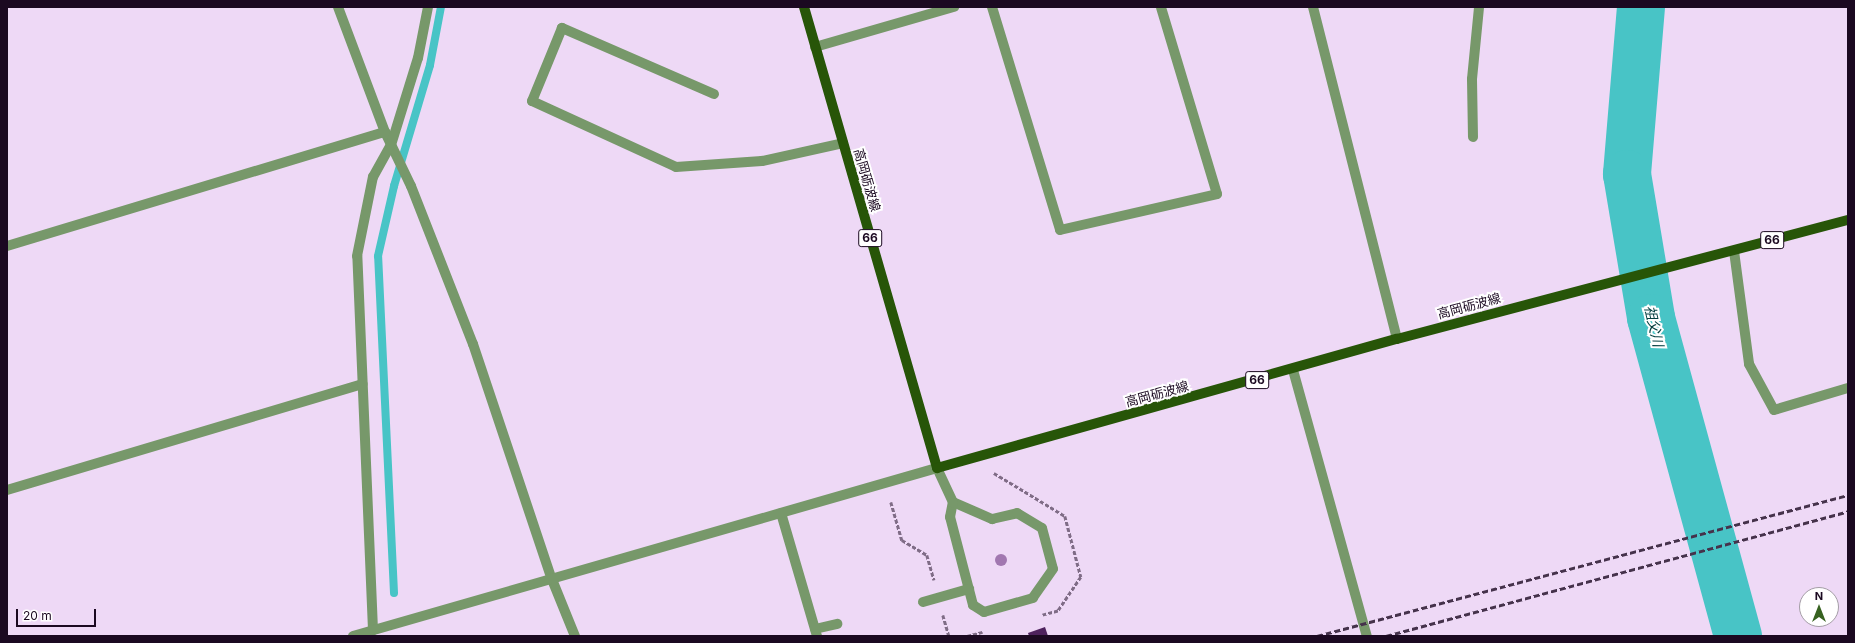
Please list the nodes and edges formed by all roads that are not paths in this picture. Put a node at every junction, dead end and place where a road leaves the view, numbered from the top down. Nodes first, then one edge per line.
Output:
1 (338, 7) edge
2 (428, 7) edge
3 (804, 7) edge
4 (954, 7) edge
5 (992, 7) edge
6 (1161, 7) edge
7 (1314, 7) edge
8 (1479, 7) edge
9 (815, 47) junction
10 (714, 94) dead end
11 (385, 132) junction
12 (1473, 137) dead end
13 (843, 144) junction
14 (391, 145) junction
15 (1848, 220) edge
16 (7, 246) edge
17 (1734, 251) junction
18 (1397, 339) junction
19 (1293, 370) junction
20 (363, 384) junction
21 (1848, 388) edge
22 (937, 468) junction
23 (7, 490) edge
24 (953, 502) junction
25 (781, 513) junction
26 (551, 577) junction
27 (969, 589) junction
28 (923, 602) dead end
29 (837, 624) dead end
30 (374, 630) junction
31 (816, 633) edge
32 (353, 636) edge
33 (575, 636) edge
34 (1367, 636) edge

1 - 11 street
2 - 14 street
3 - 9 main road, 高岡砺波線 / 66
4 - 9 street
5 - 6 street
7 - 18 street
8 - 12 street
9 - 13 main road, 高岡砺波線 / 66
10 - 13 street
11 - 14 street
11 - 16 street
13 - 22 main road, 高岡砺波線 / 66
14 - 20 street
14 - 26 street
15 - 17 main road, 高岡砺波線 / 66
17 - 18 main road, 高岡砺波線 / 66
17 - 21 street
18 - 19 main road, 高岡砺波線 / 66
19 - 22 main road, 高岡砺波線 / 66
19 - 34 street
20 - 23 street
20 - 30 street
22 - 24 street
22 - 25 street
24 - 27 street
24 - 27 street
25 - 26 street
25 - 31 street
26 - 30 street
26 - 33 street
27 - 28 street
29 - 31 street
30 - 32 street

